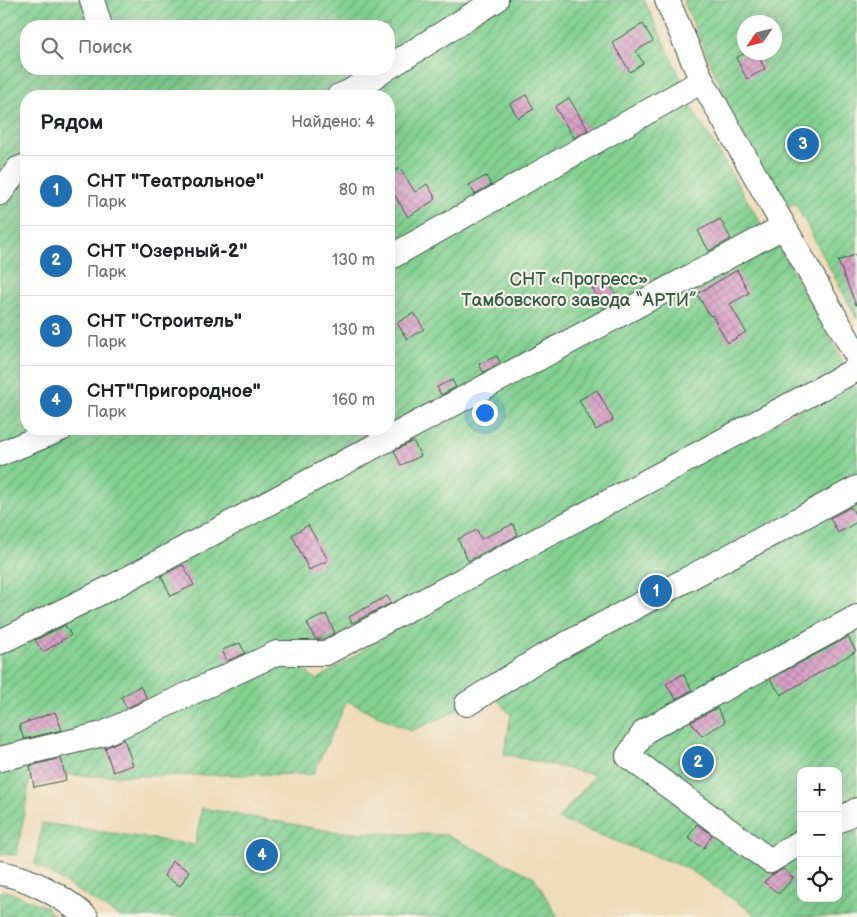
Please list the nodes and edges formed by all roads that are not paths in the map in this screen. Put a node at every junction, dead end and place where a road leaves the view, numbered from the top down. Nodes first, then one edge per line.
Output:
1 (92, 0) edge
2 (496, 0) edge
3 (668, 0) edge
4 (98, 20) edge
5 (395, 64) edge
6 (377, 75) edge
7 (702, 80) junction
8 (352, 90) edge
9 (20, 168) edge
10 (0, 193) edge
11 (783, 227) junction
12 (395, 255) edge
13 (857, 356) edge
14 (857, 369) edge
15 (46, 435) edge
16 (0, 454) edge
17 (857, 488) edge
18 (857, 617) edge
19 (0, 642) edge
20 (467, 704) dead end
21 (0, 760) edge
22 (857, 810) edge
23 (842, 818) edge
24 (797, 844) edge
25 (0, 873) edge
26 (86, 917) edge

1 - 4 street
2 - 5 street
3 - 7 street
6 - 8 street
7 - 11 street
7 - 12 street
9 - 10 street
11 - 13 street
11 - 19 street
14 - 21 street
15 - 16 street
17 - 20 street
18 - 24 street
22 - 23 street
25 - 26 street

